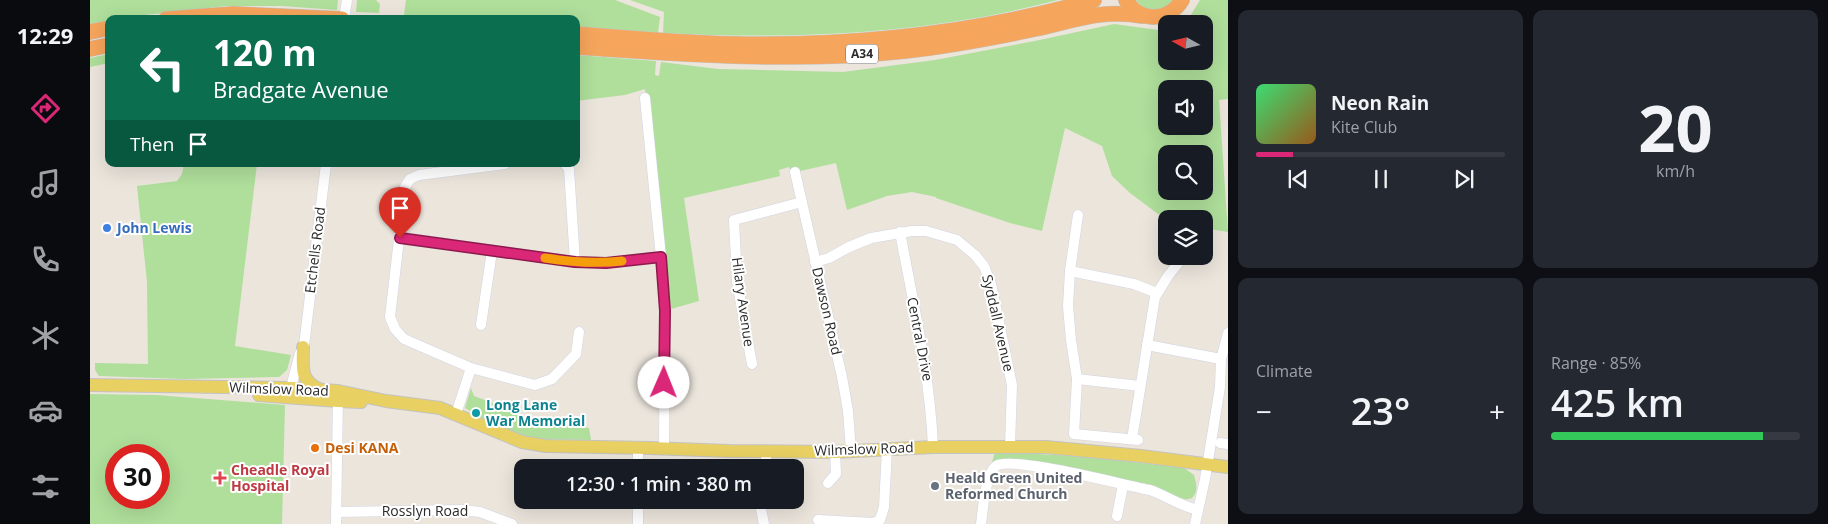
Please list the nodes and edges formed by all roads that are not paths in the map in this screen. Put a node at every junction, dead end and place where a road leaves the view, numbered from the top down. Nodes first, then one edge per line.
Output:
1 (1094, 0) edge
2 (1126, 0) edge
3 (1182, 0) edge
4 (345, 11) edge
5 (220, 15) edge
6 (1143, 16) junction
7 (105, 29) edge
8 (90, 32) edge
9 (580, 34) edge
10 (105, 46) edge
11 (580, 47) edge
12 (90, 49) edge
13 (645, 98) dead end
14 (326, 167) edge
15 (482, 167) edge
16 (567, 167) edge
17 (795, 172) dead end
18 (802, 202) junction
19 (1078, 215) dead end
20 (900, 232) junction
21 (400, 238) junction
22 (492, 251) junction
23 (661, 257) junction
24 (575, 262) junction
25 (815, 262) junction
26 (1177, 265) edge
27 (1070, 271) junction
28 (1157, 293) junction
29 (481, 325) dead end
30 (579, 332) dead end
31 (1228, 333) edge
32 (304, 341) junction
33 (1147, 345) junction
34 (1221, 359) junction
35 (752, 364) dead end
36 (471, 368) junction
37 (1077, 379) junction
38 (90, 385) edge
39 (1140, 386) junction
40 (1224, 388) edge
41 (319, 389) junction
42 (294, 394) junction
43 (338, 396) junction
44 (456, 414) junction
45 (933, 446) junction
46 (1010, 446) junction
47 (638, 447) junction
48 (664, 448) junction
49 (888, 448) junction
50 (851, 451) junction
51 (768, 452) junction
52 (835, 452) junction
53 (638, 459) edge
54 (767, 459) edge
55 (1207, 464) junction
56 (1228, 467) edge
57 (828, 483) dead end
58 (1123, 485) junction
59 (638, 509) edge
60 (761, 509) edge
61 (1198, 510) junction
62 (336, 512) junction
63 (1117, 516) dead end
64 (818, 520) dead end
65 (336, 524) edge
66 (512, 524) edge
67 (638, 524) edge
68 (764, 524) edge
69 (981, 524) edge
70 (1195, 524) edge

1 - 9 highway, A34
2 - 6 highway
3 - 6 highway, A34
4 - 5 highway
6 - 11 highway, A34
7 - 8 highway
10 - 12 highway
13 - 23 street
14 - 32 street, Etchells Road
15 - 21 street
16 - 24 street
17 - 18 street, Dawson Road
18 - 25 street, Dawson Road
18 - 35 street, Hilary Avenue
19 - 27 street
20 - 25 street, Syddall Avenue
20 - 45 street, Central Drive
20 - 46 street, Syddall Avenue
21 - 22 street
21 - 36 street
22 - 24 street
22 - 29 street
23 - 24 street
23 - 48 street
25 - 50 street, Dawson Road
26 - 28 street
27 - 28 street
27 - 37 street
28 - 33 street
30 - 36 street
31 - 34 street
32 - 41 main road
32 - 42 street, Etchells Road
33 - 34 street
33 - 39 street
34 - 40 street
36 - 44 street
37 - 39 street
37 - 39 street
38 - 42 main road, Wilmslow Road
40 - 55 street
41 - 42 main road, Wilmslow Road
41 - 43 main road, Wilmslow Road
42 - 43 main road, Wilmslow Road
43 - 44 main road, Wilmslow Road
43 - 62 street
44 - 47 main road, Wilmslow Road
45 - 46 main road, Wilmslow Road
45 - 49 main road, Wilmslow Road
46 - 55 main road, Wilmslow Road
47 - 48 main road, Wilmslow Road
47 - 53 street
48 - 51 main road, Wilmslow Road
49 - 50 main road, Wilmslow Road
49 - 64 street
50 - 52 main road, Wilmslow Road
51 - 52 main road, Wilmslow Road
51 - 54 street
52 - 57 street
55 - 56 main road, Wilmslow Road
55 - 61 street
58 - 61 street
58 - 63 street
58 - 69 street
59 - 67 street
60 - 68 street
61 - 70 street
62 - 65 street
62 - 66 street, Rosslyn Road

